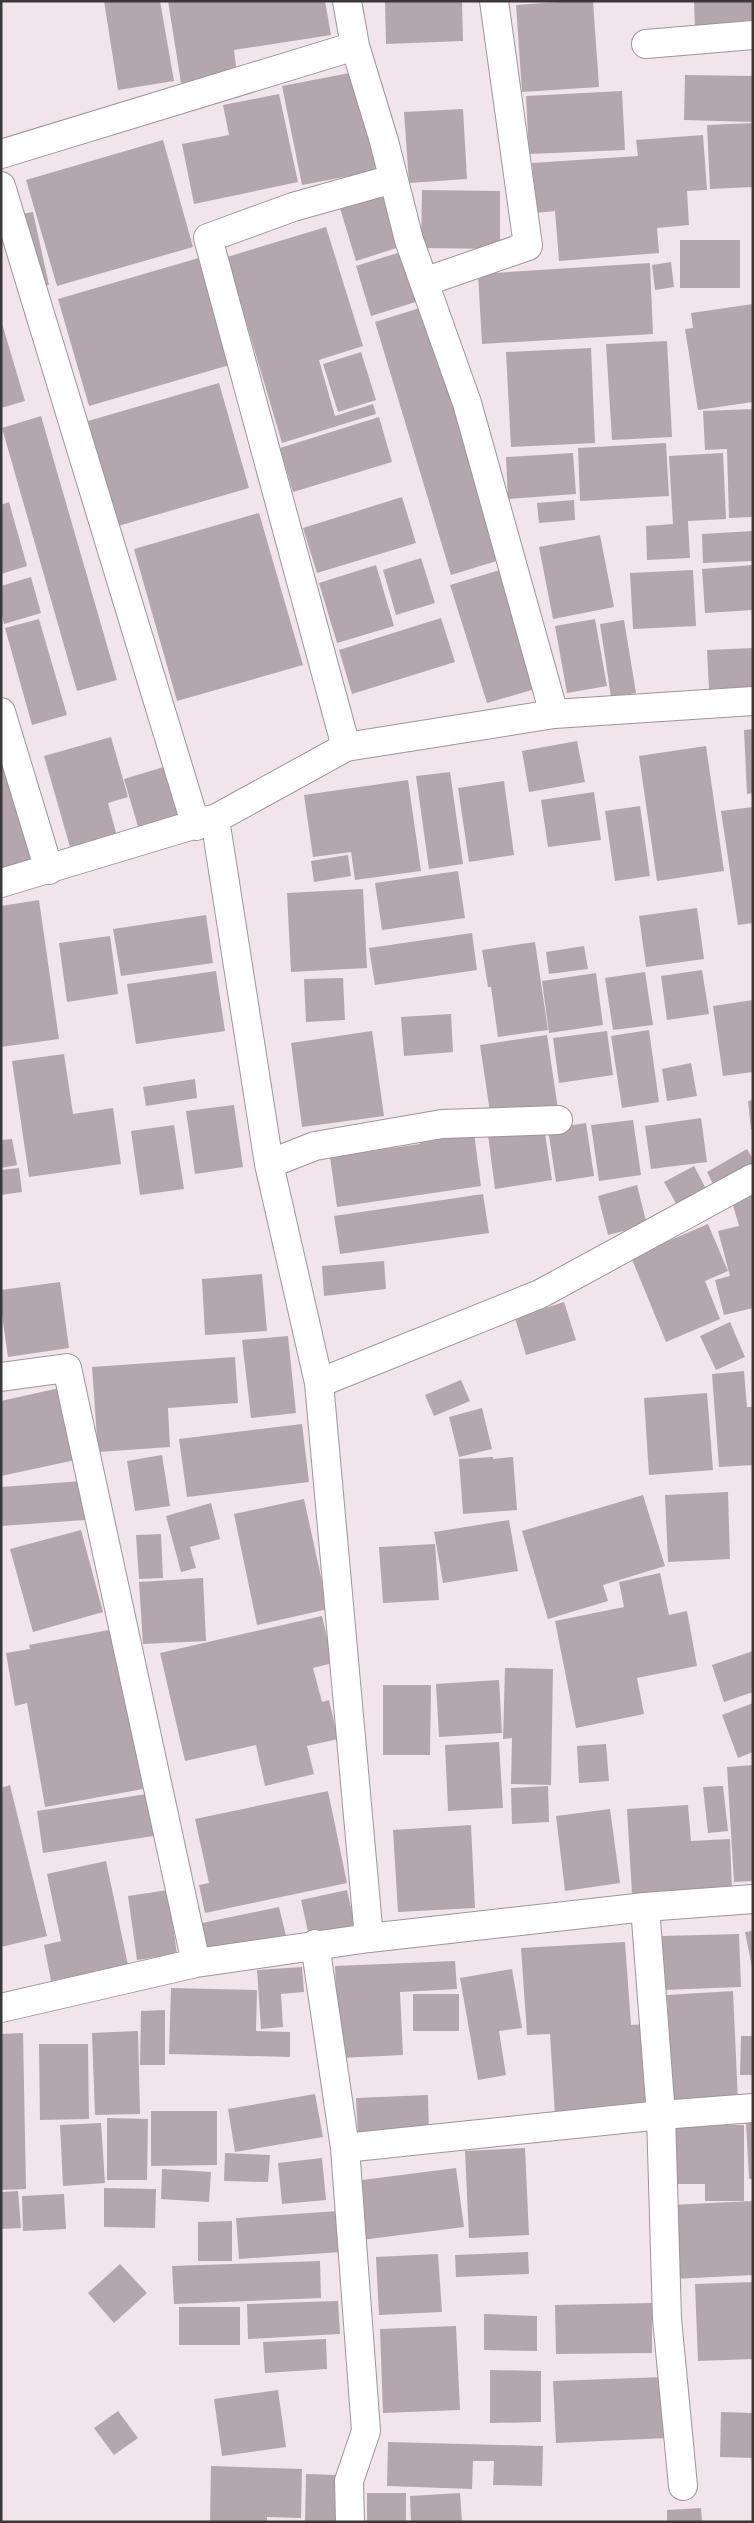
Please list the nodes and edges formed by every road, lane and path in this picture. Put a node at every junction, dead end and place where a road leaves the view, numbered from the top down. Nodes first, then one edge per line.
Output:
1 (347, 1) edge
2 (494, 1) edge
3 (753, 36) edge
4 (646, 44) dead end
5 (355, 46) junction
6 (1, 154) edge
7 (393, 179) junction
8 (1, 186) edge
9 (424, 282) junction
10 (753, 701) edge
11 (1, 712) edge
12 (554, 714) junction
13 (346, 747) junction
14 (205, 822) junction
15 (49, 870) junction
16 (1, 883) edge
17 (558, 1120) dead end
18 (270, 1164) junction
19 (753, 1178) edge
20 (1, 1378) edge
21 (318, 1383) junction
22 (753, 1899) edge
23 (645, 1907) junction
24 (369, 1938) junction
25 (315, 1944) junction
26 (196, 1963) junction
27 (1, 2008) edge
28 (753, 2108) edge
29 (661, 2115) junction
30 (345, 2148) junction
31 (683, 2486) dead end
32 (350, 2522) edge

1 - 5 street
2 - 9 street
3 - 4 street
5 - 6 street
5 - 7 street
7 - 9 street
7 - 13 street
8 - 14 street
9 - 12 street
10 - 12 street
11 - 15 street
12 - 13 street
13 - 14 street
14 - 15 street
14 - 18 street
15 - 16 street
17 - 18 street
18 - 21 street
19 - 21 street
20 - 26 street
21 - 24 street
22 - 23 street
23 - 24 street
23 - 29 street
24 - 25 street
25 - 26 street
25 - 30 street
26 - 27 street
28 - 29 street
29 - 30 street
29 - 31 street
30 - 32 street

